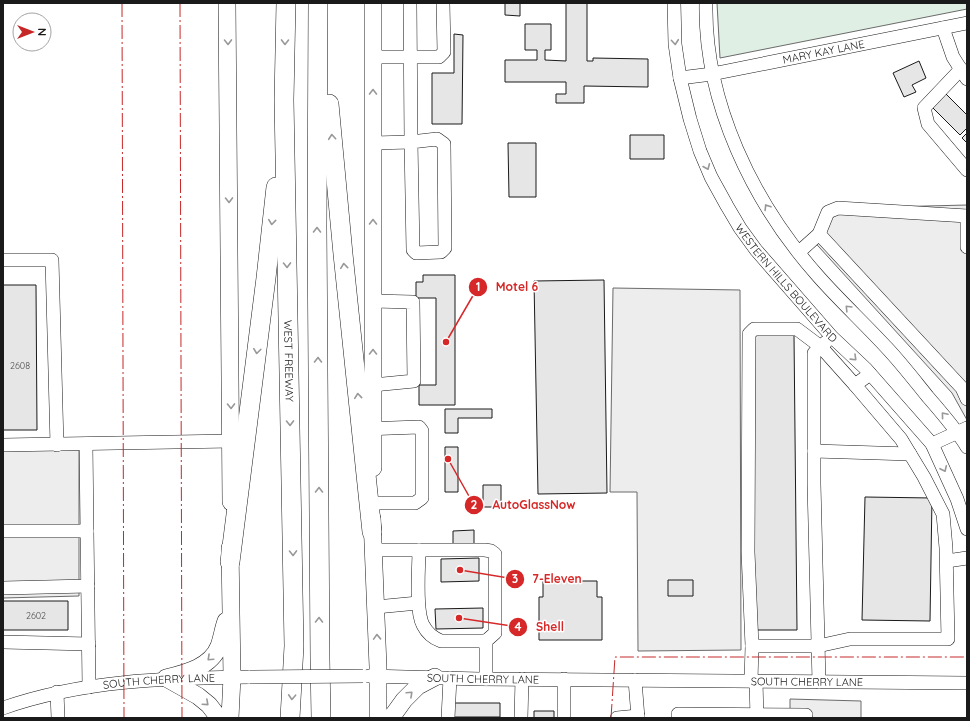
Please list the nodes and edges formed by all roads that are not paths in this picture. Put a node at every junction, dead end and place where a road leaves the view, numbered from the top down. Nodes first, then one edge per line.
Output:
1 (227, 3) edge
2 (286, 3) edge
3 (319, 3) edge
4 (374, 3) edge
5 (410, 3) edge
6 (443, 3) edge
7 (674, 3) edge
8 (706, 3) edge
9 (967, 23) edge
10 (942, 28) junction
11 (373, 57) junction
12 (410, 57) junction
13 (712, 74) junction
14 (964, 74) edge
15 (680, 78) junction
16 (284, 100) junction
17 (411, 142) junction
18 (373, 143) junction
19 (967, 170) edge
20 (967, 216) edge
21 (819, 234) junction
22 (967, 247) edge
23 (799, 252) junction
24 (3, 260) edge
25 (373, 301) junction
26 (832, 337) junction
27 (821, 347) junction
28 (870, 374) junction
29 (373, 385) junction
30 (855, 385) junction
31 (965, 390) edge
32 (916, 426) junction
33 (367, 429) junction
34 (962, 430) edge
35 (902, 439) junction
36 (231, 441) junction
37 (57, 444) junction
38 (86, 444) junction
39 (932, 444) junction
40 (3, 446) edge
41 (967, 447) edge
42 (814, 451) junction
43 (910, 454) junction
44 (371, 503) junction
45 (967, 529) edge
46 (3, 531) edge
47 (87, 531) junction
48 (373, 541) junction
49 (419, 550) junction
50 (967, 558) edge
51 (947, 561) junction
52 (230, 562) junction
53 (88, 586) junction
54 (3, 588) edge
55 (418, 603) junction
56 (376, 607) junction
57 (231, 610) junction
58 (486, 641) junction
59 (3, 642) edge
60 (89, 644) junction
61 (752, 646) junction
62 (818, 646) junction
63 (370, 676) junction
64 (232, 677) junction
65 (166, 678) junction
66 (443, 678) junction
67 (486, 679) junction
68 (522, 679) junction
69 (564, 679) junction
70 (635, 680) junction
71 (754, 681) junction
72 (819, 682) junction
73 (967, 683) edge
74 (89, 687) junction
75 (57, 692) junction
76 (3, 708) edge
77 (806, 715) dead end
78 (719, 716) edge
79 (757, 716) edge
80 (638, 717) edge
81 (58, 718) edge
82 (219, 718) edge
83 (230, 718) edge
84 (290, 718) edge
85 (321, 718) edge
86 (378, 718) edge
87 (391, 718) edge
88 (448, 718) edge
89 (521, 718) edge
90 (564, 718) edge
91 (617, 718) edge
92 (678, 718) edge

1 -> 36 main road
2 -> 16 highway, WEST FREEWAY
33 -> 3 highway
85 -> 3 highway
4 - 11 main road
5 - 12 street
6 - 12 street
7 -> 15 street, WESTERN HILLS BOULEVARD
8 - 13 street
9 - 10 street, MARY KAY LANE
10 - 13 street, MARY KAY LANE
10 - 14 street
11 - 12 street
18 -> 11 main road
12 - 17 street
13 - 15 street, MARY KAY LANE
23 -> 13 street
14 - 19 street
15 -> 26 street, WESTERN HILLS BOULEVARD
16 -> 52 highway
16 -> 84 highway, WEST FREEWAY
17 - 17 street
17 - 18 street
25 -> 18 main road
20 - 21 street
20 - 22 street
21 - 23 street
21 - 31 street
34 -> 23 street
24 - 37 street
29 -> 25 main road
25 - 29 street
26 - 27 street
26 -> 28 street, WESTERN HILLS BOULEVARD
27 - 30 street
27 - 42 street
27 - 61 street
28 - 30 street
28 - 32 street, WESTERN HILLS BOULEVARD
29 - 33 main road
30 - 35 street
32 - 35 street
32 - 39 street, WESTERN HILLS BOULEVARD
33 - 44 highway
33 - 44 street
34 - 39 street
34 - 41 street
35 - 43 street
36 - 38 street
36 - 52 main road
37 - 38 street
37 - 40 street
38 - 47 street
39 -> 45 street, WESTERN HILLS BOULEVARD
42 - 43 street
42 - 62 street
43 - 51 street
44 - 48 highway
46 - 47 street
47 - 53 street
48 - 49 street
48 - 56 main road
49 - 55 street
49 - 58 street
50 - 51 street
51 - 62 street
52 - 57 main road
53 - 54 street
53 - 60 street
55 - 56 street
55 - 58 street
63 -> 56 main road
57 - 64 main road
57 -> 65 main road
58 - 67 street
59 - 60 street
60 - 74 street
61 - 62 street
61 - 71 street
62 - 72 street
63 - 64 street, SOUTH CHERRY LANE, bridge
63 - 66 street, SOUTH CHERRY LANE
63 - 86 main road
64 - 65 street, SOUTH CHERRY LANE
64 - 83 main road
65 - 74 street, SOUTH CHERRY LANE
65 -> 82 main road
66 - 67 street, SOUTH CHERRY LANE
87 -> 66 main road
66 - 88 street
67 - 68 street, SOUTH CHERRY LANE
68 - 69 street, SOUTH CHERRY LANE
68 - 89 street
69 - 70 street, SOUTH CHERRY LANE
69 - 90 street
70 - 71 street, SOUTH CHERRY LANE
70 - 80 street
71 - 72 street, SOUTH CHERRY LANE
71 - 79 street
72 - 73 street, SOUTH CHERRY LANE
74 - 75 street, SOUTH CHERRY LANE
75 - 76 street, SOUTH CHERRY LANE
75 - 81 street
77 - 79 street
78 - 79 street
78 - 92 street
80 - 91 street

